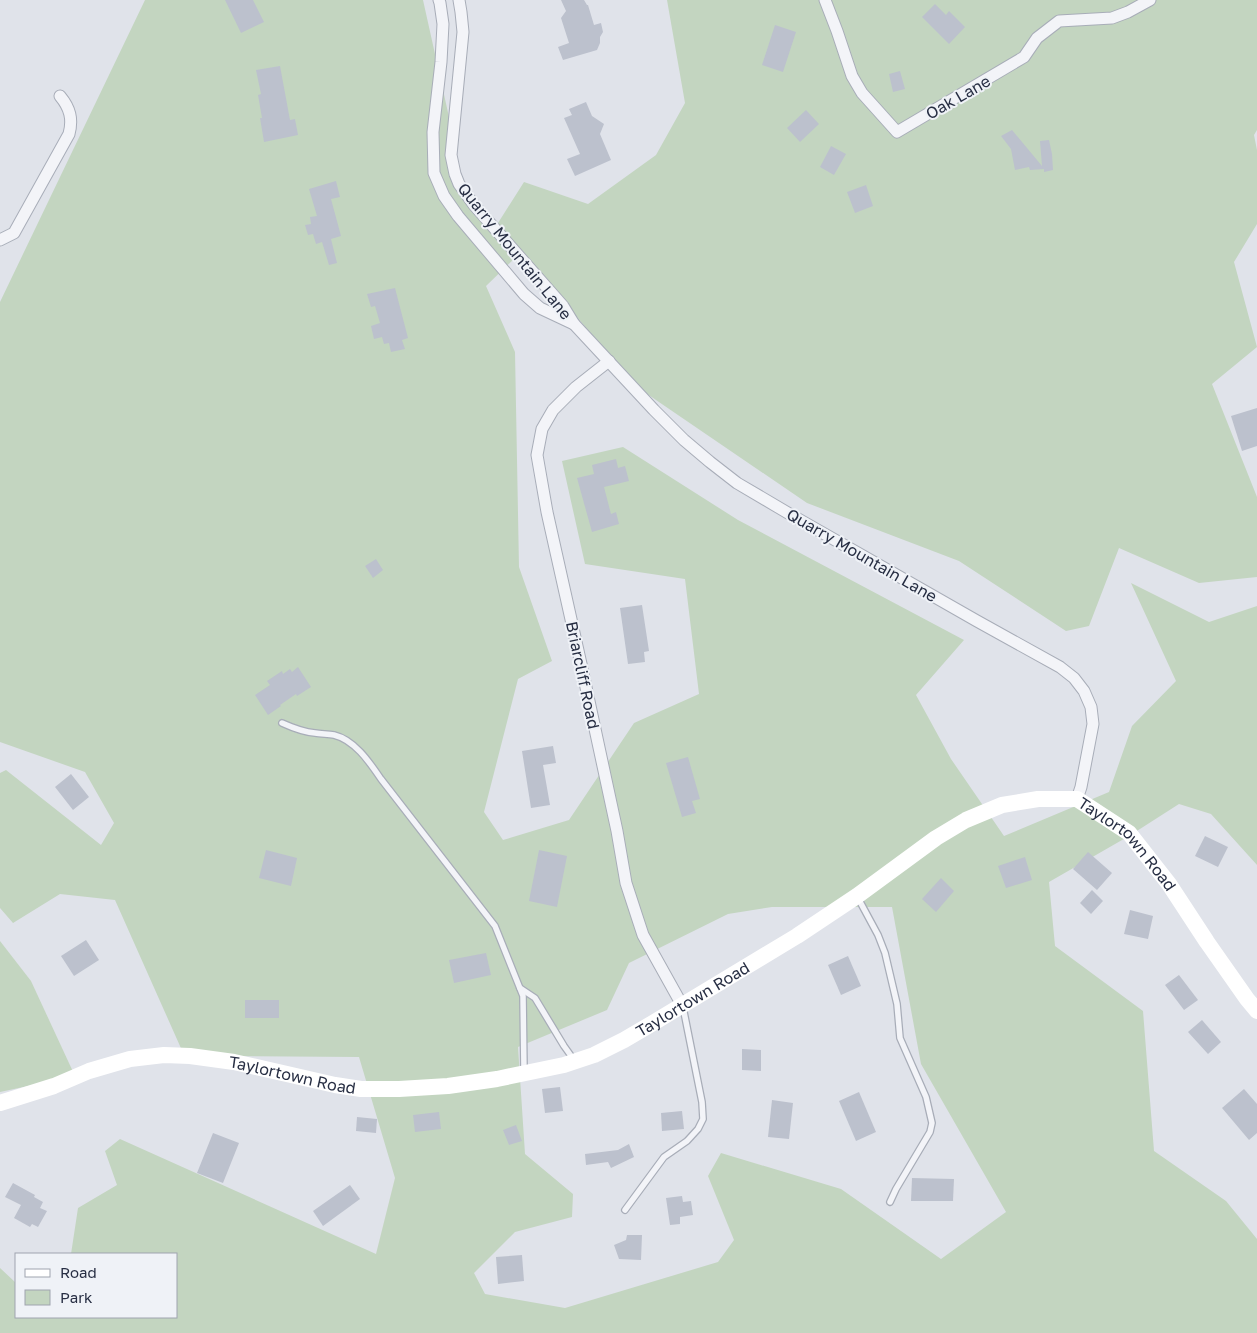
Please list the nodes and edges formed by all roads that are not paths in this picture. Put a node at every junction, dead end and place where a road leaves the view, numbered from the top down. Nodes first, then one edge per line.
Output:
1 (439, 0) edge
2 (459, 0) edge
3 (825, 0) edge
4 (1150, 0) edge
5 (442, 46) junction
6 (461, 48) junction
7 (60, 96) dead end
8 (468, 197) junction
9 (453, 209) junction
10 (0, 240) edge
11 (574, 324) junction
12 (609, 361) junction
13 (282, 724) dead end
14 (1078, 799) junction
15 (857, 896) junction
16 (520, 988) junction
17 (682, 1005) junction
18 (1257, 1011) edge
19 (575, 1061) junction
20 (524, 1074) junction
21 (0, 1103) edge
22 (890, 1202) dead end
23 (625, 1210) dead end

1 - 5 street, Quarry Mountain Lane
2 - 6 street, Quarry Mountain Lane
3 - 4 street, Oak Lane
5 - 6 street
5 - 9 street, Quarry Mountain Lane
6 - 8 street, Quarry Mountain Lane
7 - 10 street
8 - 9 street
8 - 11 street, Quarry Mountain Lane
9 - 11 street, Quarry Mountain Lane
11 - 12 street, Quarry Mountain Lane
12 - 14 street, Quarry Mountain Lane
12 - 17 street, Briarcliff Road
13 - 16 lane
14 - 15 street, Taylortown Road
14 - 18 street, Taylortown Road
15 - 17 street, Taylortown Road
15 - 22 lane
16 - 19 lane
16 - 20 lane
17 - 19 street, Taylortown Road
17 - 23 lane
19 - 20 street, Taylortown Road
20 - 21 street, Taylortown Road

